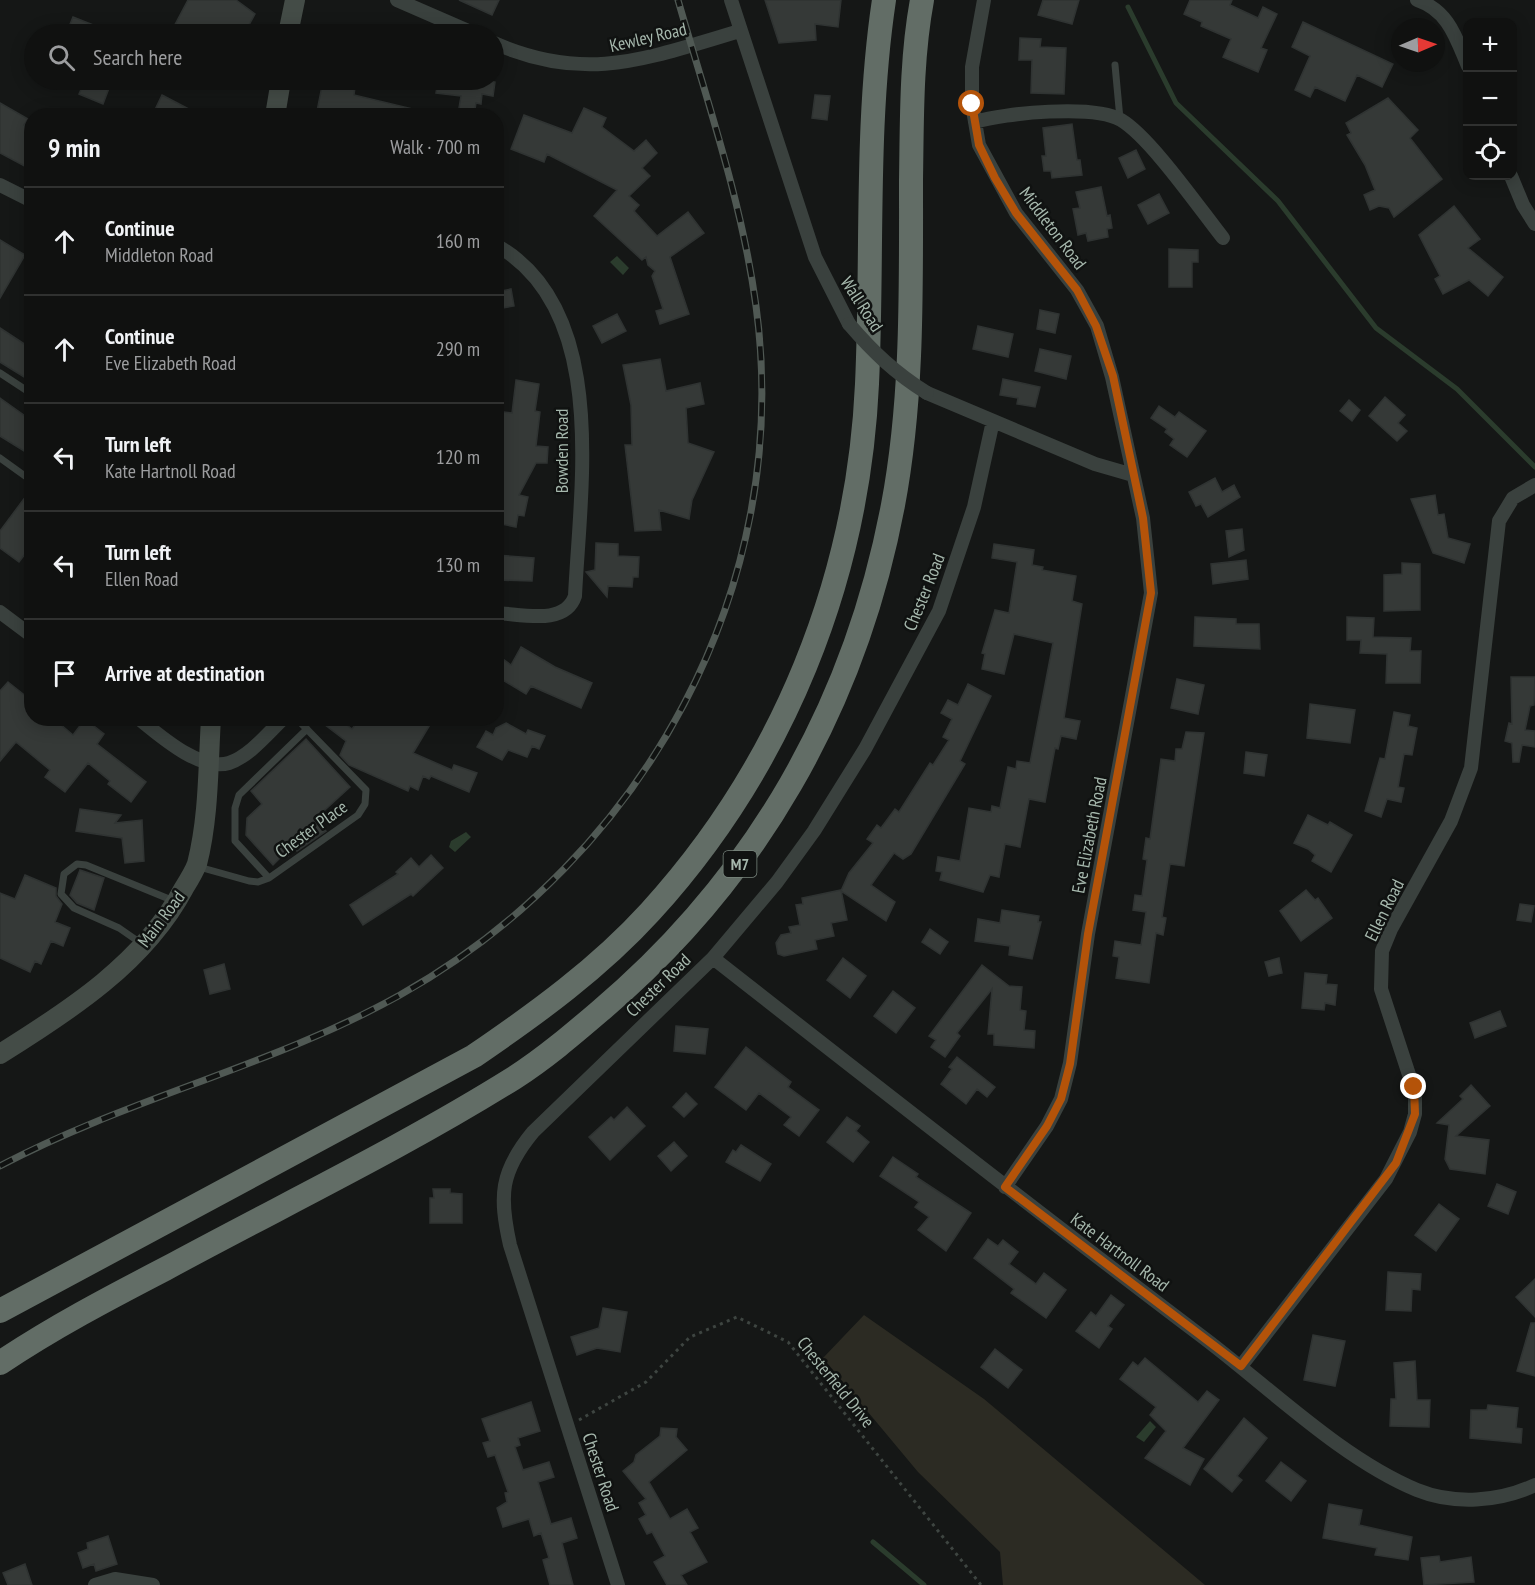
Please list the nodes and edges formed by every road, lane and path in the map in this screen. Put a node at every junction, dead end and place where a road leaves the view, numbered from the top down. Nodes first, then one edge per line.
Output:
1 (295, 0) edge
2 (397, 0) edge
3 (731, 0) edge
4 (884, 0) edge
5 (922, 0) edge
6 (984, 0) edge
7 (1417, 0) edge
8 (290, 24) edge
9 (452, 24) edge
10 (740, 31) junction
11 (504, 48) edge
12 (1463, 55) edge
13 (1115, 65) dead end
14 (279, 90) edge
15 (276, 108) edge
16 (1120, 119) junction
17 (975, 122) junction
18 (1513, 180) edge
19 (0, 185) edge
20 (24, 197) edge
21 (1535, 224) edge
22 (1223, 238) dead end
23 (504, 251) edge
24 (0, 374) edge
25 (24, 389) edge
26 (993, 421) junction
27 (0, 458) edge
28 (24, 475) edge
29 (1133, 475) junction
30 (1535, 485) edge
31 (0, 612) edge
32 (504, 613) edge
33 (24, 630) edge
34 (148, 726) edge
35 (211, 726) edge
36 (275, 726) edge
37 (304, 726) edge
38 (307, 729) junction
39 (209, 762) junction
40 (196, 866) junction
41 (269, 878) junction
42 (177, 902) junction
43 (143, 945) junction
44 (713, 958) junction
45 (0, 1054) edge
46 (1005, 1187) junction
47 (0, 1311) edge
48 (0, 1363) edge
49 (1241, 1366) junction
50 (568, 1427) junction
51 (1535, 1485) edge
52 (95, 1585) edge
53 (153, 1585) edge
54 (618, 1585) edge
55 (981, 1585) edge

1 - 8 main road
2 - 9 street
3 - 10 street, Wall Road
4 - 47 highway, M7
5 - 48 highway, M7
6 - 17 street, Middleton Road
7 - 12 street
10 - 11 street, Kewley Road
10 - 26 street, Wall Road, bridge
13 - 16 lane
14 - 15 main road
16 - 17 street
16 - 22 street
17 - 29 street, Middleton Road
18 - 21 street
19 - 20 street
23 - 32 street, Bowden Road
24 - 25 lane
26 - 29 street, Wall Road
26 - 44 street, Chester Road
27 - 28 lane
29 - 46 street, Eve Elizabeth Road
30 - 49 street, Ellen Road
31 - 33 street
34 - 39 street
35 - 39 main road, Main Road
36 - 39 street
37 - 38 lane, Chester Place
38 - 41 lane
38 - 41 lane, Chester Place
39 - 40 main road, Main Road
40 - 41 lane, Chester Place
40 - 42 main road, Main Road
42 - 43 main road, Main Road
42 - 43 lane
43 - 45 main road, Main Road
44 - 46 street, Kate Hartnoll Road
44 - 50 street, Chester Road
46 - 49 street, Kate Hartnoll Road
49 - 51 street, Kate Hartnoll Road
50 - 54 street, Chester Road
50 - 55 path, Chesterfield Drive
52 - 53 street

